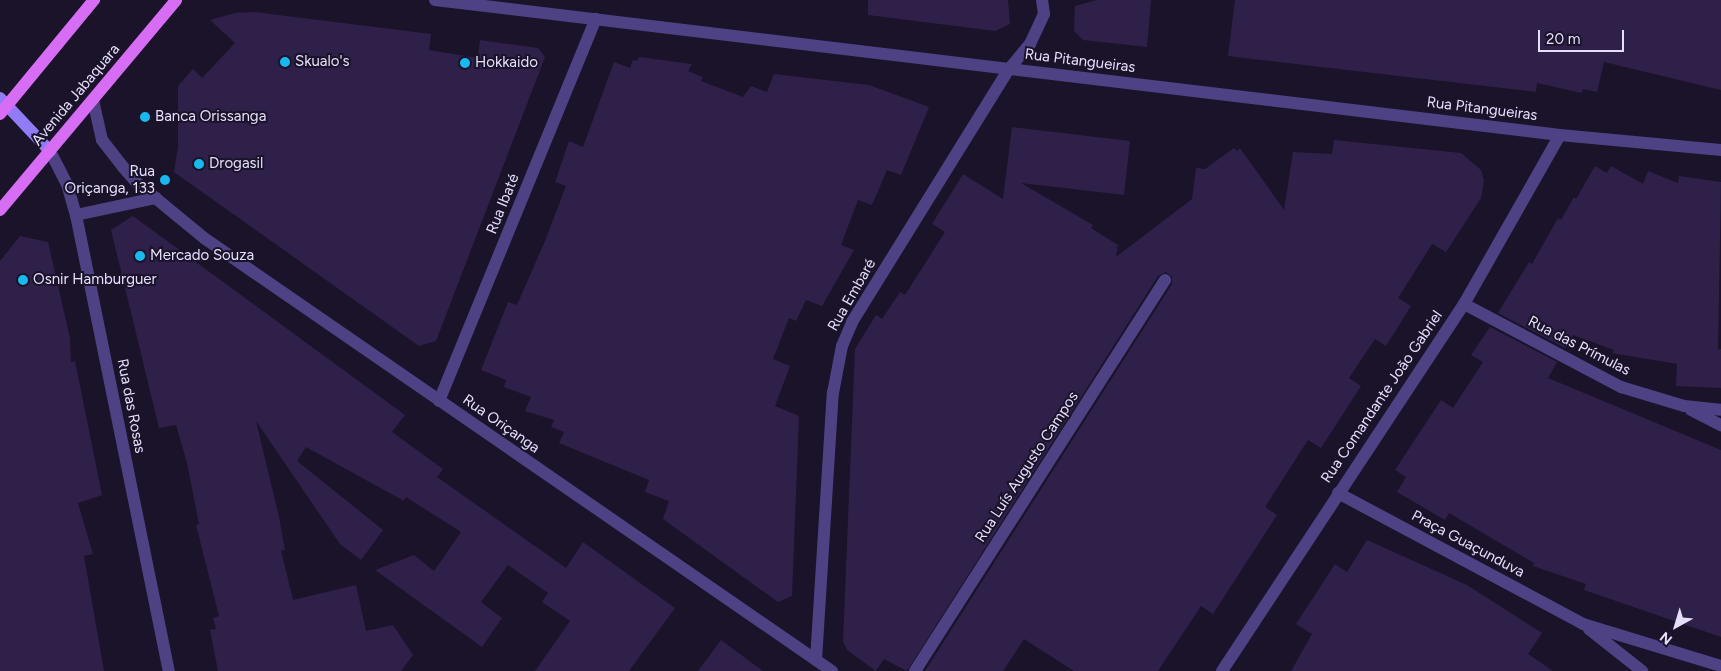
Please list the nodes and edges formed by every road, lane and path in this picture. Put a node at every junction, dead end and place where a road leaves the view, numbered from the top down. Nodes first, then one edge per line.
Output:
1 (94, 0) edge
2 (176, 0) edge
3 (435, 0) edge
4 (1042, 0) edge
5 (596, 18) junction
6 (1009, 68) junction
7 (93, 100) junction
8 (3, 106) edge
9 (1560, 135) junction
10 (1721, 150) edge
11 (50, 152) junction
12 (156, 198) junction
13 (0, 210) edge
14 (76, 215) junction
15 (1165, 280) dead end
16 (1464, 304) junction
17 (439, 401) junction
18 (1684, 406) junction
19 (1721, 410) edge
20 (1721, 425) edge
21 (1338, 493) junction
22 (1583, 624) junction
23 (816, 660) junction
24 (1721, 666) edge
25 (169, 671) edge
26 (832, 671) edge
27 (916, 671) edge
28 (1222, 671) edge
29 (1642, 671) edge

1 - 8 main road
2 - 7 main road, Avenida Jabaquara
3 - 5 street, Rua Pitangueiras
4 - 6 street, Rua Embaré
5 - 6 street, Rua Pitangueiras
5 - 17 street, Rua Ibaté
6 - 9 street, Rua Pitangueiras
6 - 23 street, Rua Embaré
7 - 11 main road, Avenida Jabaquara
7 - 12 street, Rua Oriçanga
8 - 11 street
9 - 10 street, Rua Pitangueiras
9 - 16 street, Rua Comandante João Gabriel
11 - 13 main road, Avenida Jabaquara
11 - 14 street, Rua das Rosas
12 - 14 street
12 - 17 street, Rua Oriçanga
14 - 25 street, Rua das Rosas
15 - 27 street, Rua Luís Augusto Campos
16 - 18 street, Rua das Prímulas
16 - 21 street, Rua Comandante João Gabriel
17 - 23 street, Rua Oriçanga
18 - 19 street, Rua das Prímulas
18 - 20 street, Rua das Prímulas
21 - 22 street, Praça Guaçunduva
21 - 28 street, Rua Comandante João Gabriel
22 - 24 street, Praça Guaçunduva
22 - 29 street, Praça Guaçunduva
23 - 26 street, Rua Oriçanga

